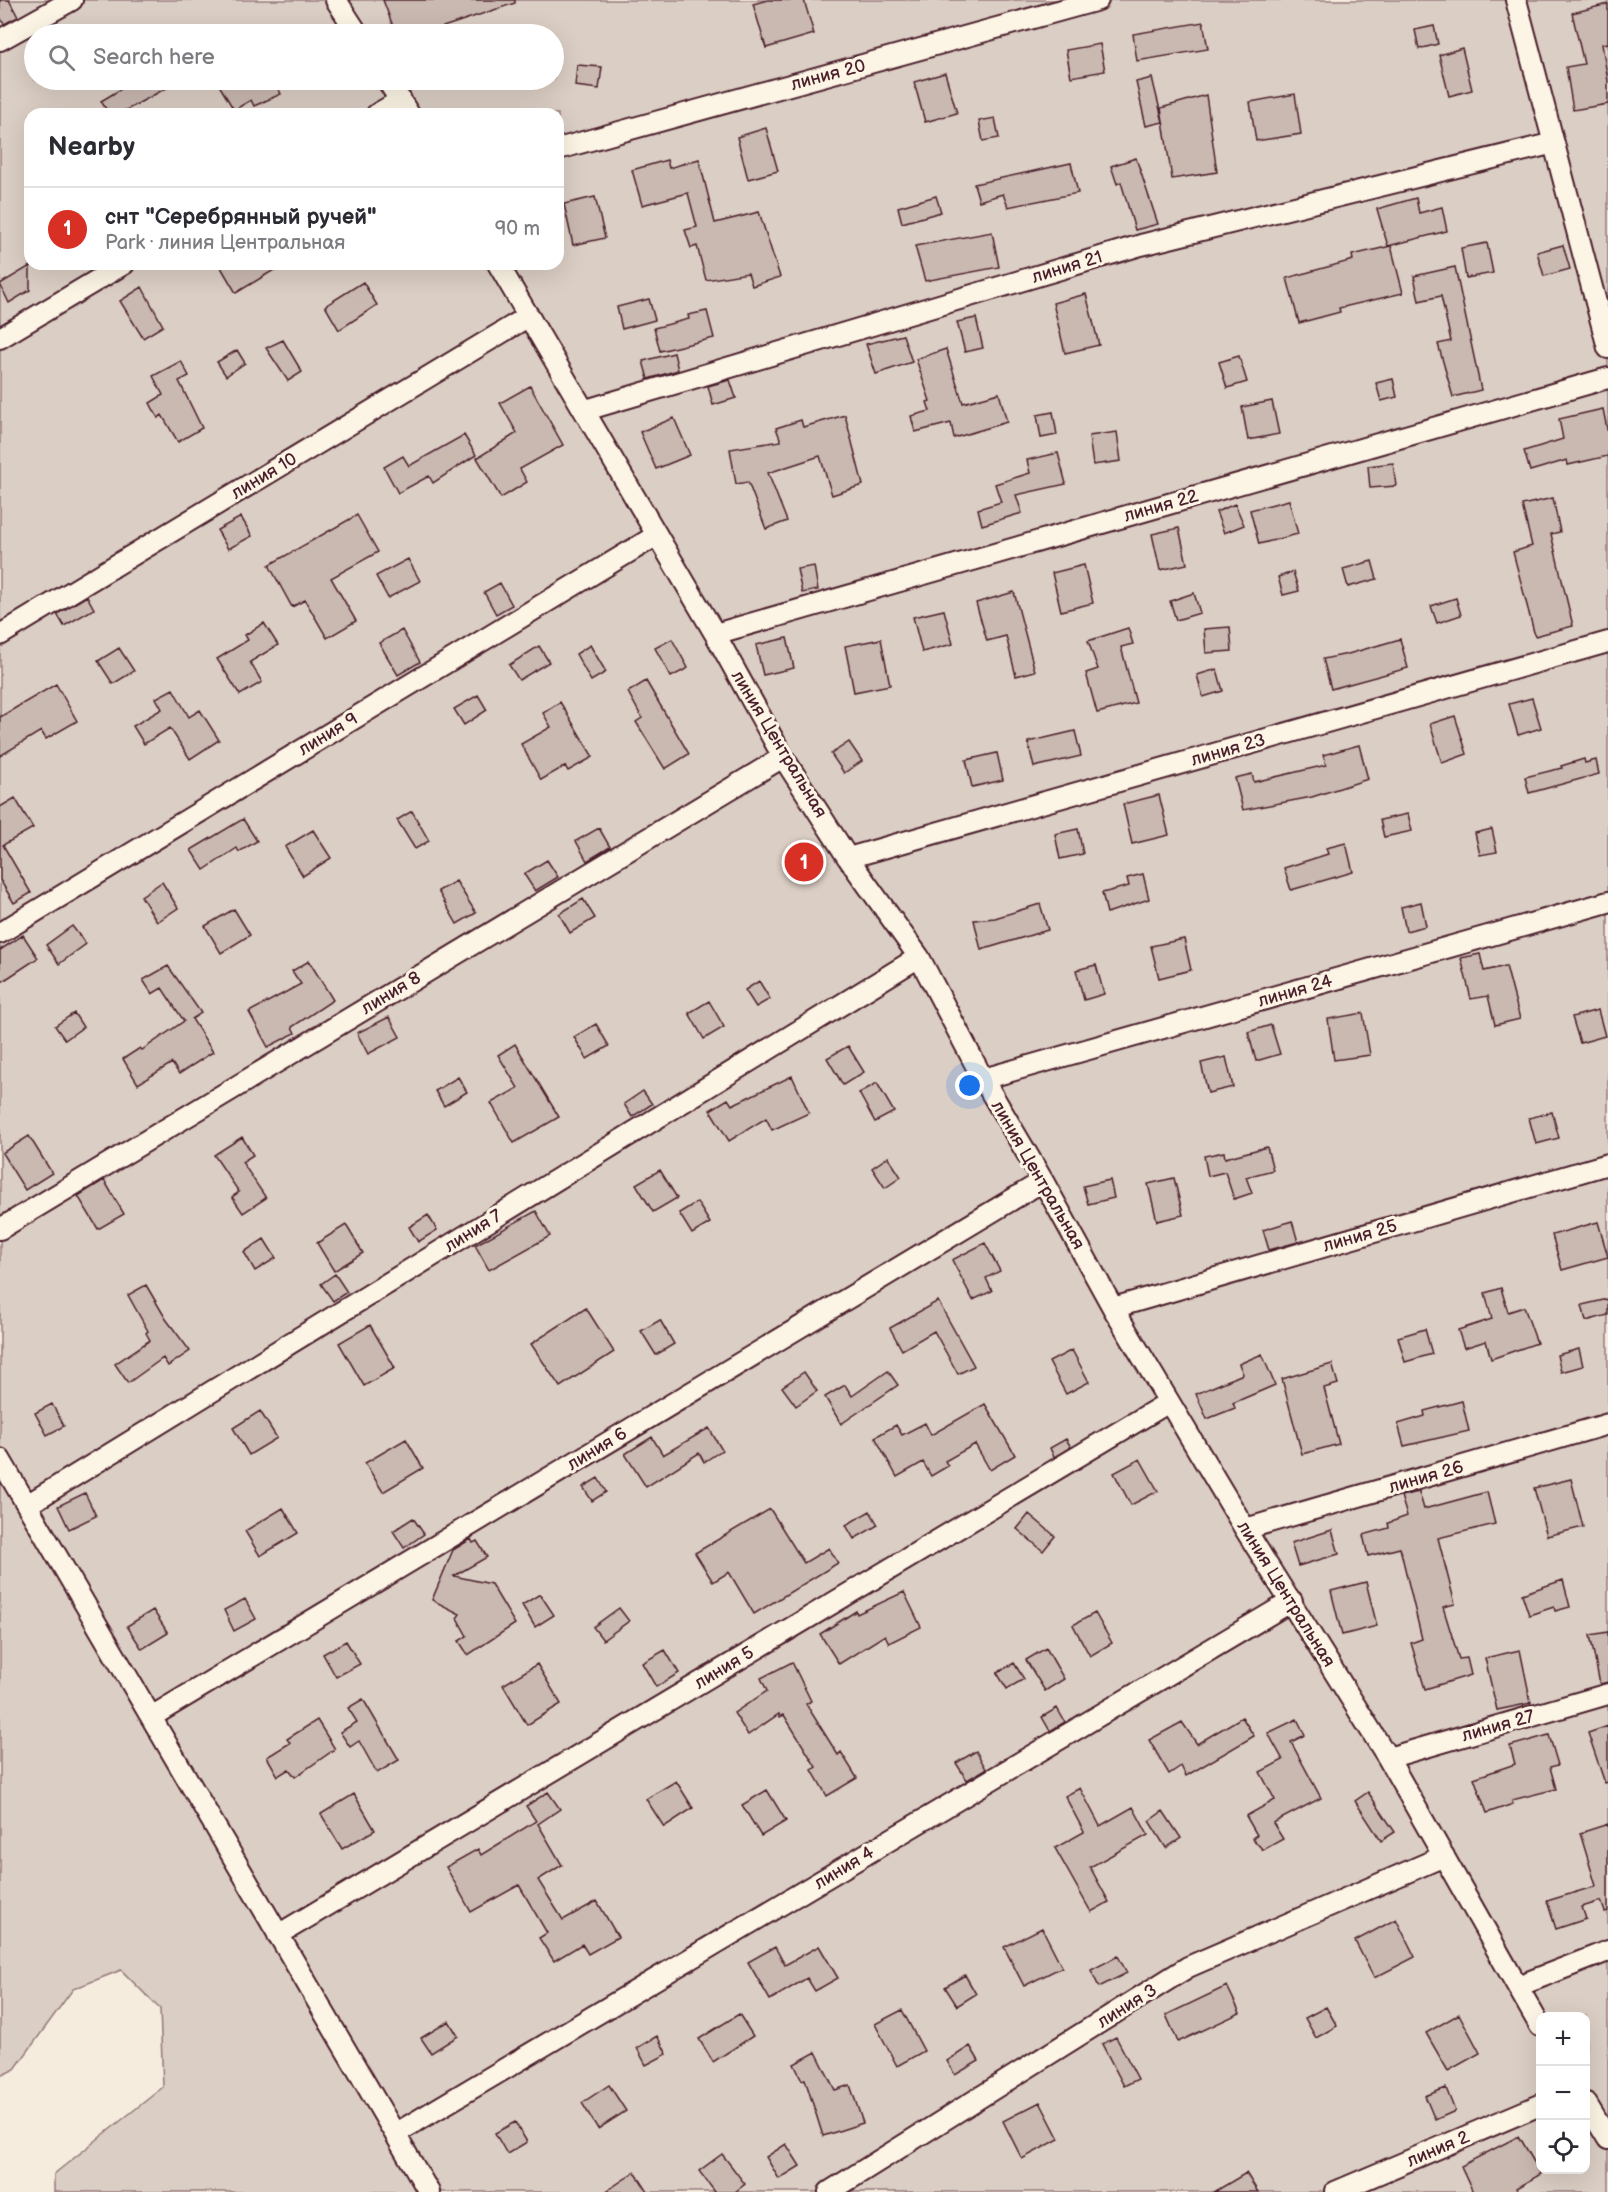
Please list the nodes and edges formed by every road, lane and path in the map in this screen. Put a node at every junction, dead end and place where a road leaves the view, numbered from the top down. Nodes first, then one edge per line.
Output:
1 (72, 0) edge
2 (336, 0) edge
3 (1098, 0) edge
4 (1516, 0) edge
5 (29, 24) edge
6 (352, 24) edge
7 (24, 27) edge
8 (0, 40) edge
9 (394, 90) edge
10 (405, 107) edge
11 (1554, 143) junction
12 (564, 147) edge
13 (114, 270) edge
14 (502, 270) edge
15 (529, 316) junction
16 (0, 338) edge
17 (1608, 348) edge
18 (1608, 378) edge
19 (586, 410) junction
20 (657, 535) junction
21 (715, 634) junction
22 (0, 636) edge
23 (1608, 642) edge
24 (783, 757) junction
25 (848, 858) junction
26 (1608, 902) edge
27 (0, 933) edge
28 (919, 957) junction
29 (982, 1079) junction
30 (1608, 1164) edge
31 (1043, 1181) junction
32 (0, 1229) edge
33 (1113, 1308) junction
34 (1169, 1402) junction
35 (1608, 1424) edge
36 (0, 1459) edge
37 (27, 1505) junction
38 (1245, 1529) junction
39 (1292, 1601) junction
40 (1608, 1694) edge
41 (151, 1717) junction
42 (1388, 1758) junction
43 (1444, 1856) junction
44 (278, 1935) junction
45 (1608, 1951) edge
46 (1518, 1986) junction
47 (1536, 2019) edge
48 (1536, 2107) edge
49 (1590, 2110) edge
50 (395, 2134) junction
51 (1608, 2139) edge
52 (429, 2192) edge
53 (829, 2192) edge
54 (1335, 2192) edge

1 - 5 street
2 - 6 street
3 - 12 street, линия 20
4 - 11 street
7 - 8 street
9 - 10 street
11 - 17 street
11 - 19 street, линия 21
13 - 16 street
14 - 15 street, линия Центральная
15 - 19 street, линия Центральная
15 - 22 street, линия 10
18 - 21 street, линия 22
19 - 20 street, линия Центральная
20 - 21 street, линия Центральная
20 - 27 street, линия 9
21 - 24 street, линия Центральная
23 - 25 street, линия 23
24 - 25 street, линия Центральная
24 - 32 street, линия 8
25 - 28 street, линия Центральная
26 - 29 street, линия 24
28 - 29 street, линия Центральная
28 - 37 street, линия 7
29 - 31 street, линия Центральная
30 - 33 street, линия 25
31 - 33 street, линия Центральная
31 - 41 street, линия 6
33 - 34 street, линия Центральная
34 - 38 street, линия Центральная
34 - 44 street, линия 5
35 - 38 street, линия 26
36 - 37 street
37 - 41 street
38 - 39 street, линия Центральная
39 - 42 street, линия Центральная
39 - 50 street, линия 4
40 - 42 street, линия 27
41 - 44 street
42 - 43 street, линия Центральная
43 - 46 street, линия Центральная
43 - 53 street, линия 3
44 - 50 street
45 - 46 street
46 - 47 street, линия Центральная
48 - 54 street, линия 2
49 - 51 street
50 - 52 street

